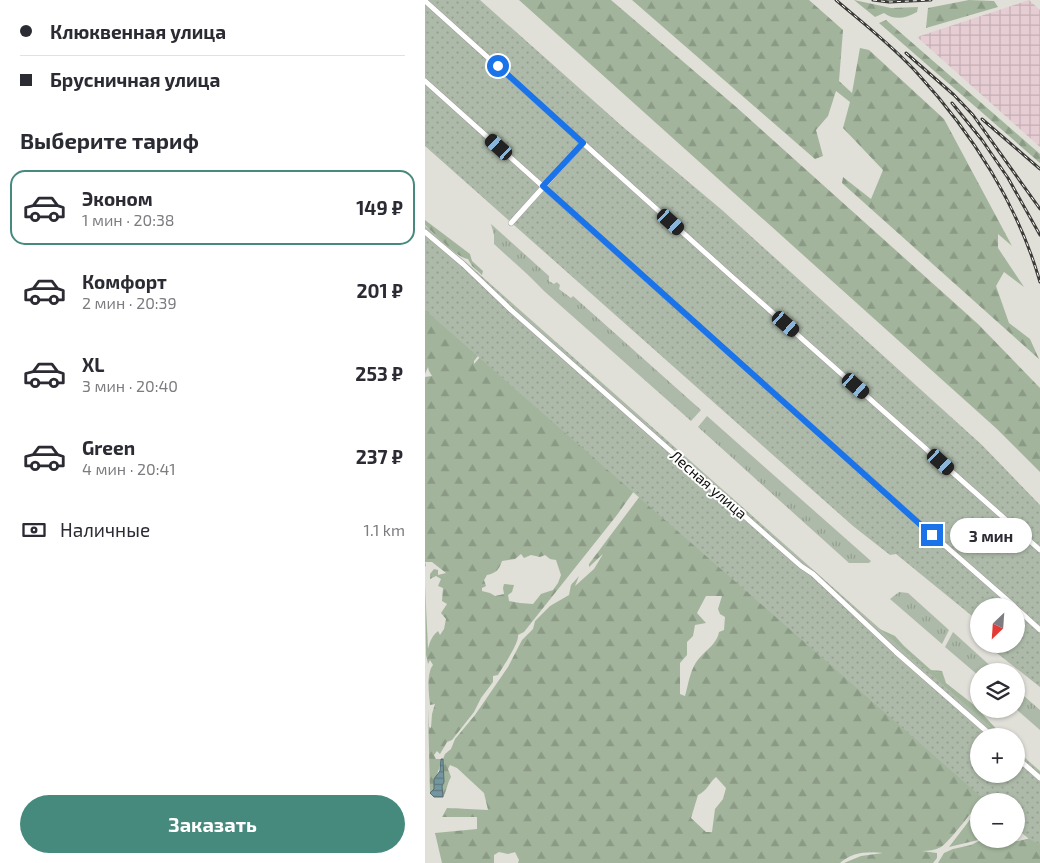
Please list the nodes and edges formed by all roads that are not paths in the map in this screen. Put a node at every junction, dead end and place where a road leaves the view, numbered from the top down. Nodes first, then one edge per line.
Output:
1 (425, 1) edge
2 (425, 81) edge
3 (583, 143) junction
4 (543, 186) junction
5 (511, 222) dead end
6 (425, 232) edge
7 (1040, 550) edge
8 (1005, 598) edge
9 (1025, 616) edge
10 (1040, 630) edge
11 (983, 728) edge
12 (1025, 765) edge
13 (1040, 778) edge

1 - 3 street
2 - 4 street
3 - 4 street
3 - 7 street
4 - 5 street
4 - 8 street
6 - 11 street, Лесная улица
9 - 10 street
12 - 13 street

